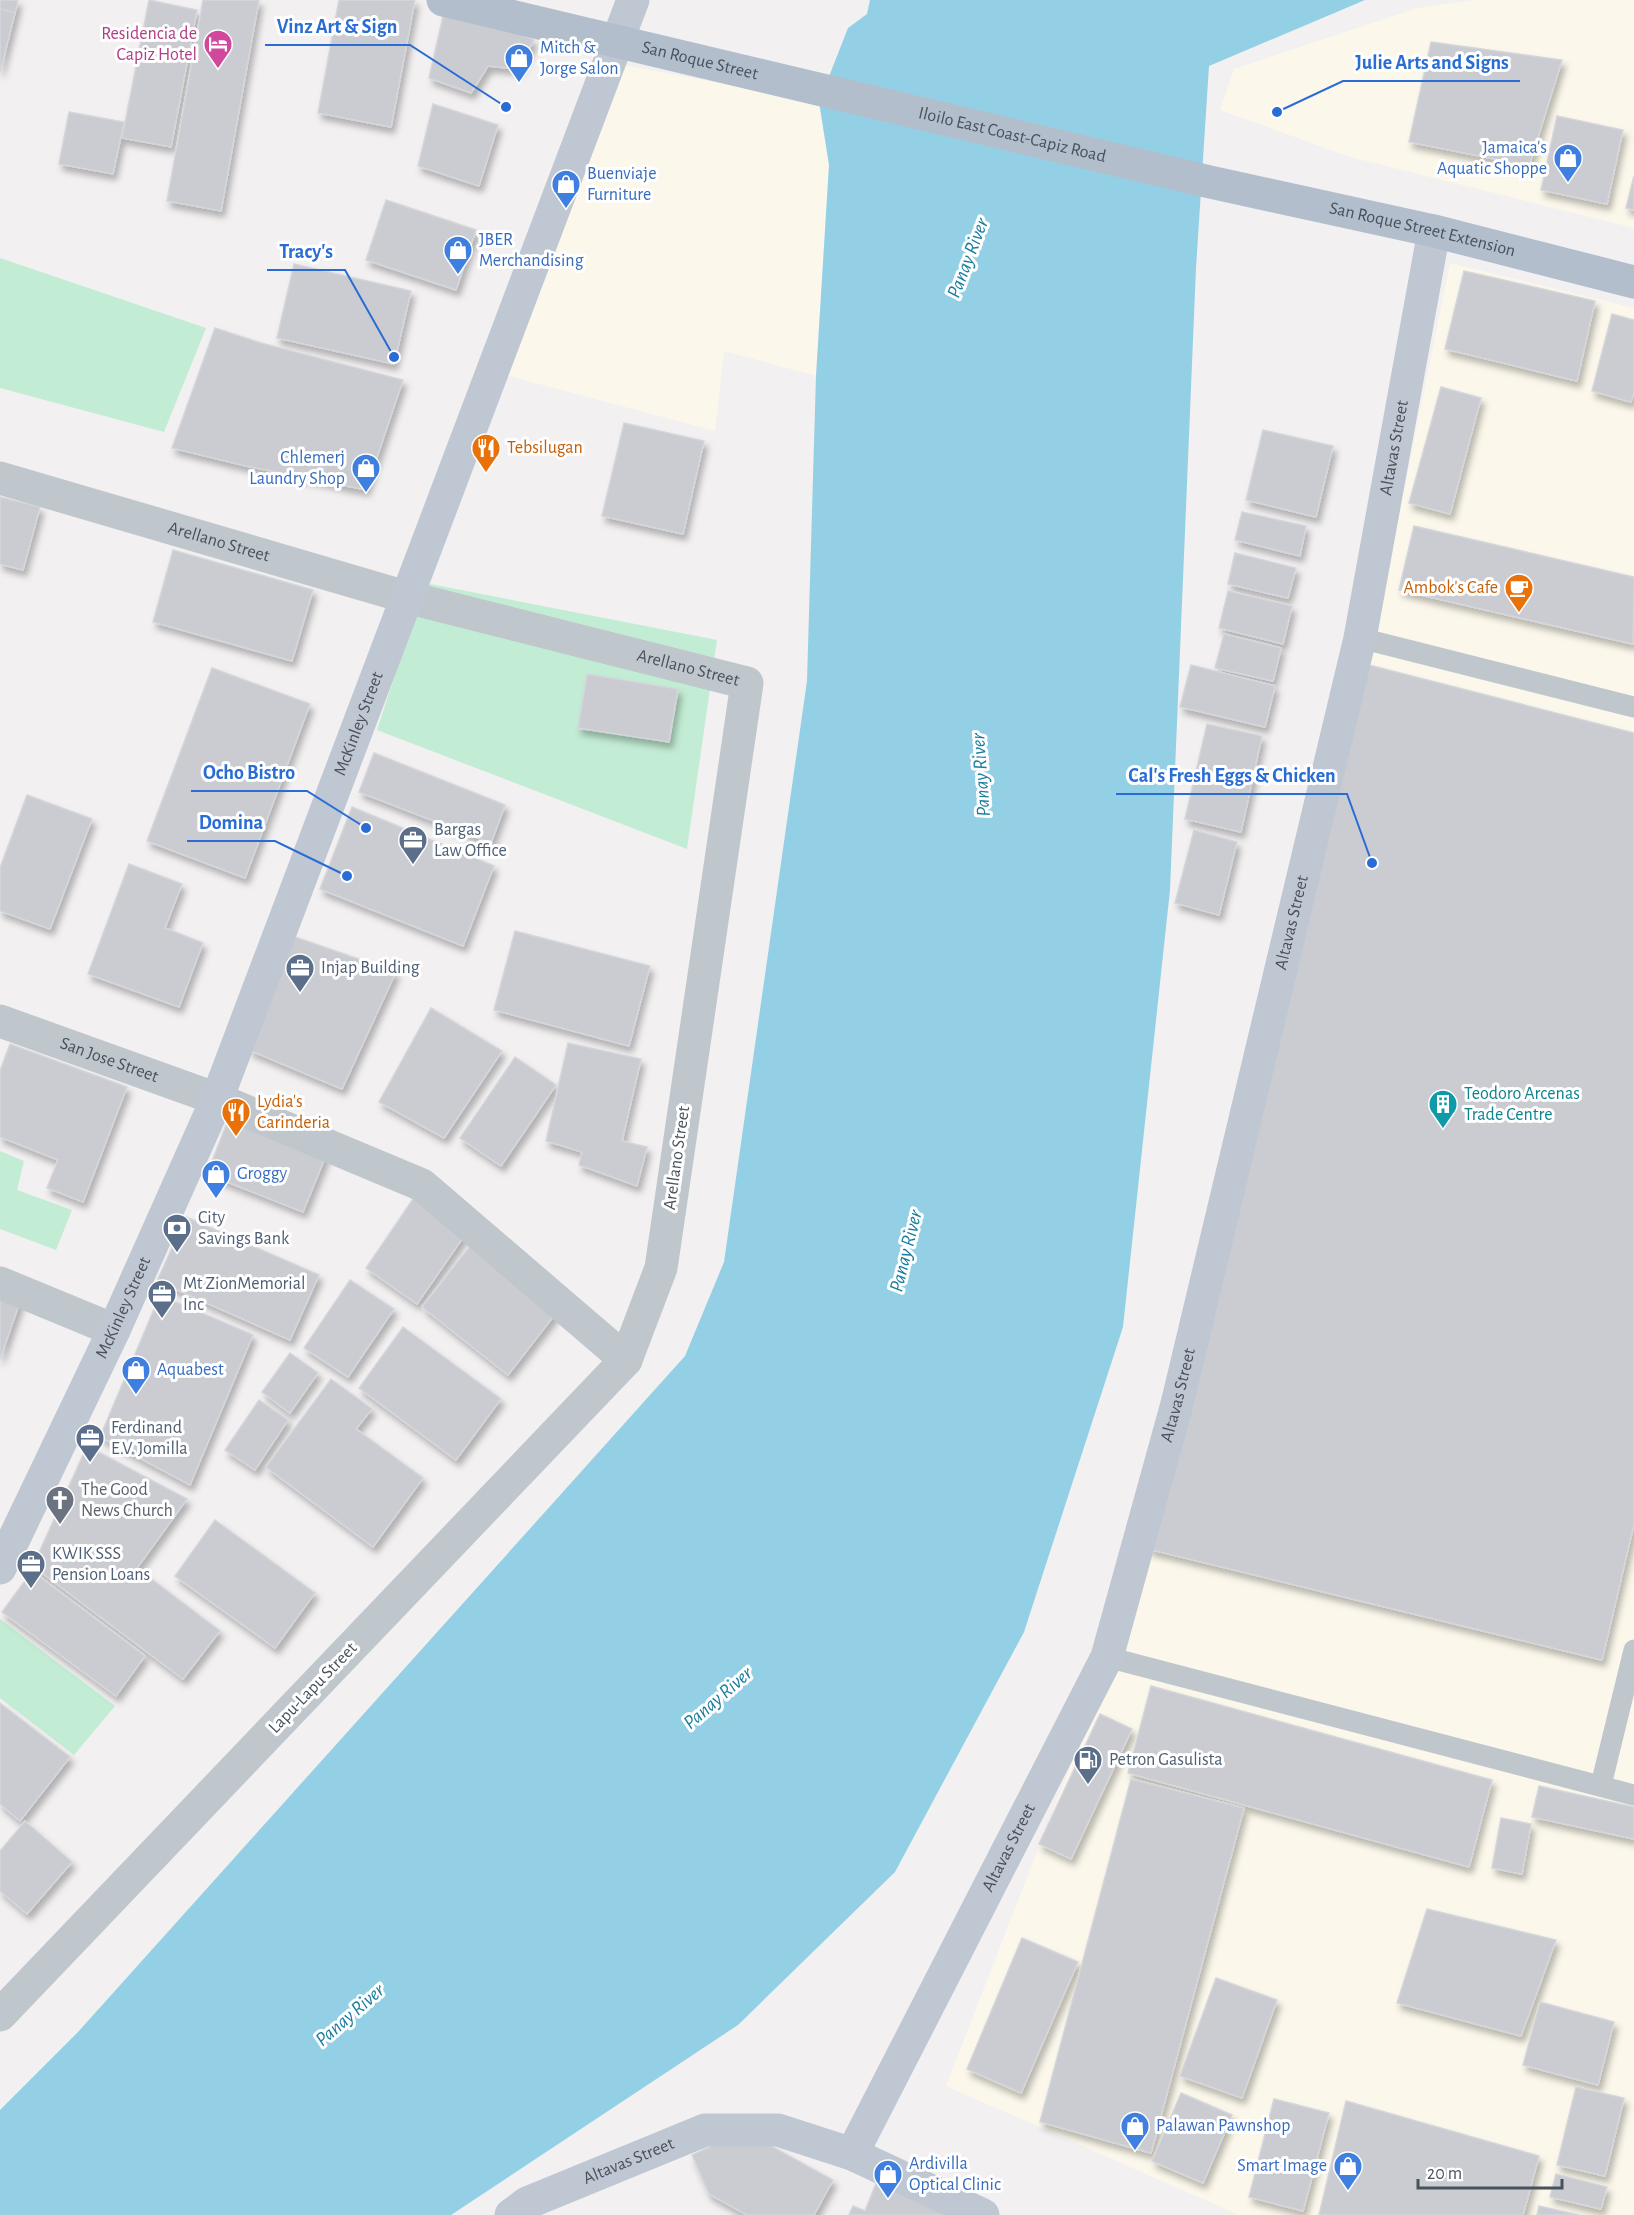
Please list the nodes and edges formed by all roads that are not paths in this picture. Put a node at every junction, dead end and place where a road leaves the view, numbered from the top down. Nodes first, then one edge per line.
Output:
1 (443, 0) edge
2 (633, 0) edge
3 (617, 42) junction
4 (815, 87) joint
5 (1210, 182) joint
6 (1434, 231) junction
7 (1634, 282) edge
8 (0, 478) edge
9 (406, 597) junction
10 (1360, 638) junction
11 (1634, 707) edge
12 (0, 1021) edge
13 (217, 1099) junction
14 (0, 1283) edge
15 (114, 1330) junction
16 (626, 1360) junction
17 (0, 1568) edge
18 (1634, 1650) edge
19 (1107, 1657) junction
20 (1601, 1785) junction
21 (1634, 1795) edge
22 (0, 2015) edge
23 (852, 2154) junction
24 (511, 2215) edge
25 (982, 2215) edge

1 - 3 main road, San Roque Street
2 - 3 street, McKinley Street
3 - 4 main road, San Roque Street
3 - 9 street, McKinley Street
4 - 5 main road, Iloilo East Coast-Capiz Road
5 - 6 main road, San Roque Street Extension
6 - 7 main road, San Roque Street Extension
6 - 10 street, Altavas Street
8 - 9 street, Arellano Street
9 - 13 street, McKinley Street
9 - 16 street, Arellano Street
10 - 11 lane
10 - 19 street, Altavas Street
12 - 13 street, San Jose Street
13 - 15 street, McKinley Street
13 - 16 street, San Jose Street
14 - 15 street
15 - 17 street, McKinley Street
16 - 22 street, Lapu-Lapu Street
18 - 20 lane
19 - 20 lane
19 - 23 street, Altavas Street
20 - 21 lane
23 - 24 street, Altavas Street
23 - 25 street

